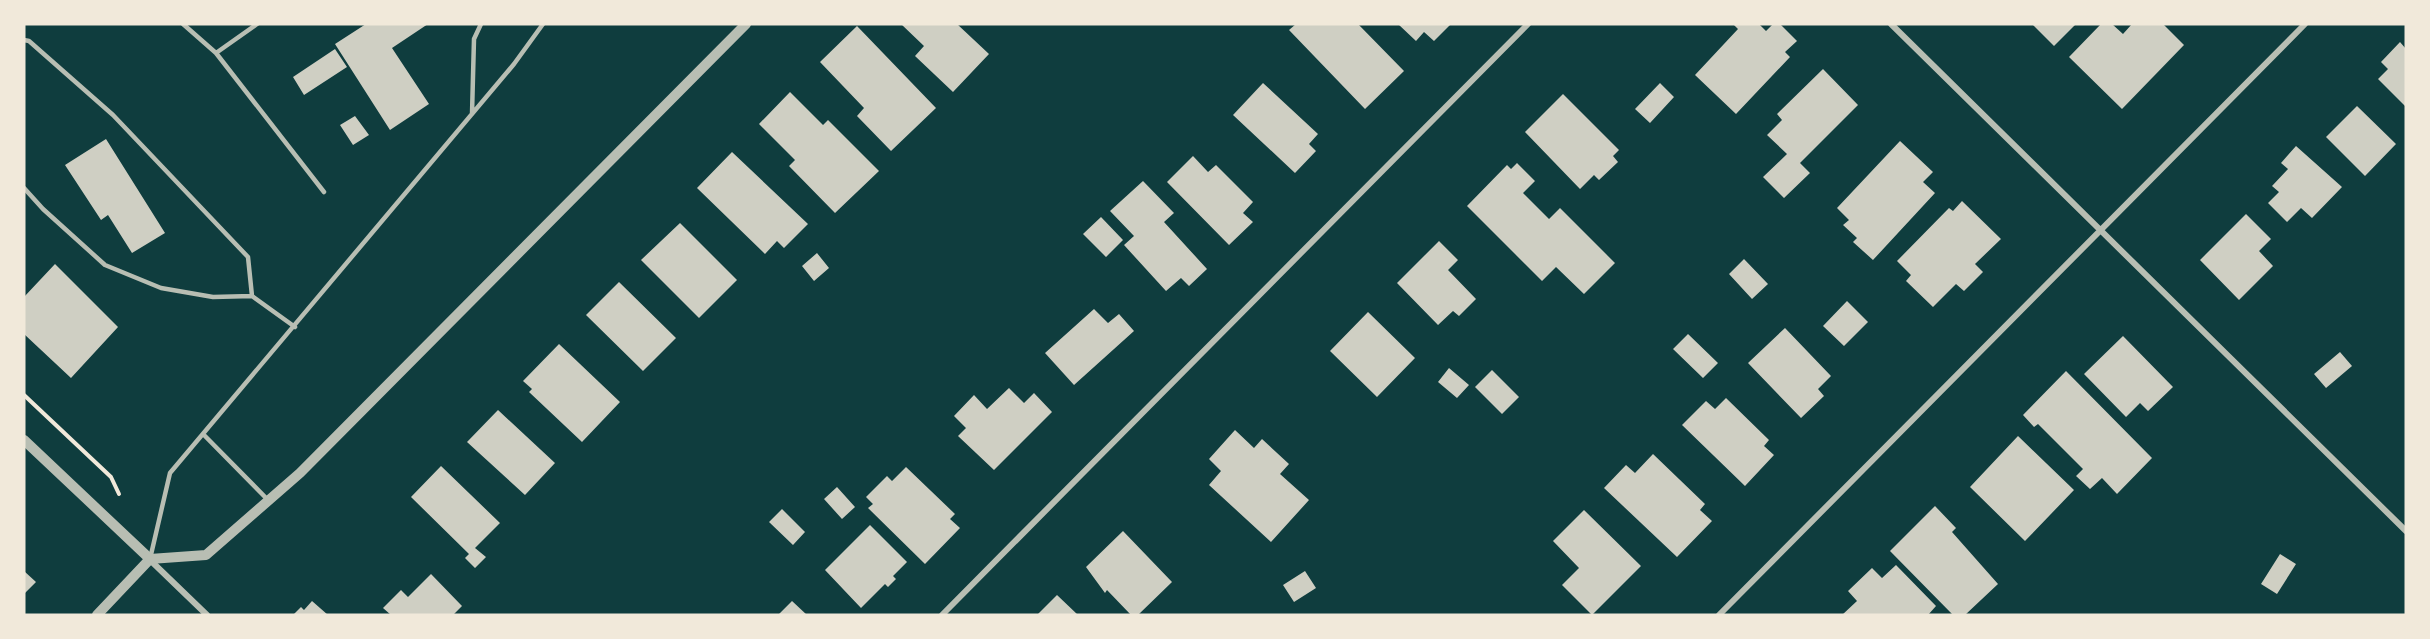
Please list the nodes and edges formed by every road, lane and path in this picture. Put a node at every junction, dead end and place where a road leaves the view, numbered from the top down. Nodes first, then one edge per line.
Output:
1 (183, 24) edge
2 (257, 24) edge
3 (481, 24) edge
4 (543, 24) edge
5 (746, 24) edge
6 (1528, 24) edge
7 (1891, 24) edge
8 (2305, 24) edge
9 (24, 40) edge
10 (216, 53) junction
11 (472, 114) junction
12 (24, 188) edge
13 (324, 192) dead end
14 (2100, 230) junction
15 (252, 296) junction
16 (295, 327) junction
17 (203, 434) junction
18 (24, 440) edge
19 (268, 500) junction
20 (2406, 531) edge
21 (150, 560) junction
22 (97, 615) edge
23 (207, 615) edge
24 (942, 615) edge
25 (1719, 615) edge

1 - 10 lane
2 - 10 lane
3 - 11 lane
4 - 11 lane
5 - 19 street
6 - 24 street
7 - 14 street
8 - 14 street
9 - 15 lane
10 - 13 lane
11 - 16 lane
12 - 15 lane
14 - 20 street
14 - 25 street
15 - 16 lane
16 - 17 lane
17 - 19 lane
17 - 21 lane
18 - 21 street
19 - 21 street
21 - 22 street
21 - 23 street

